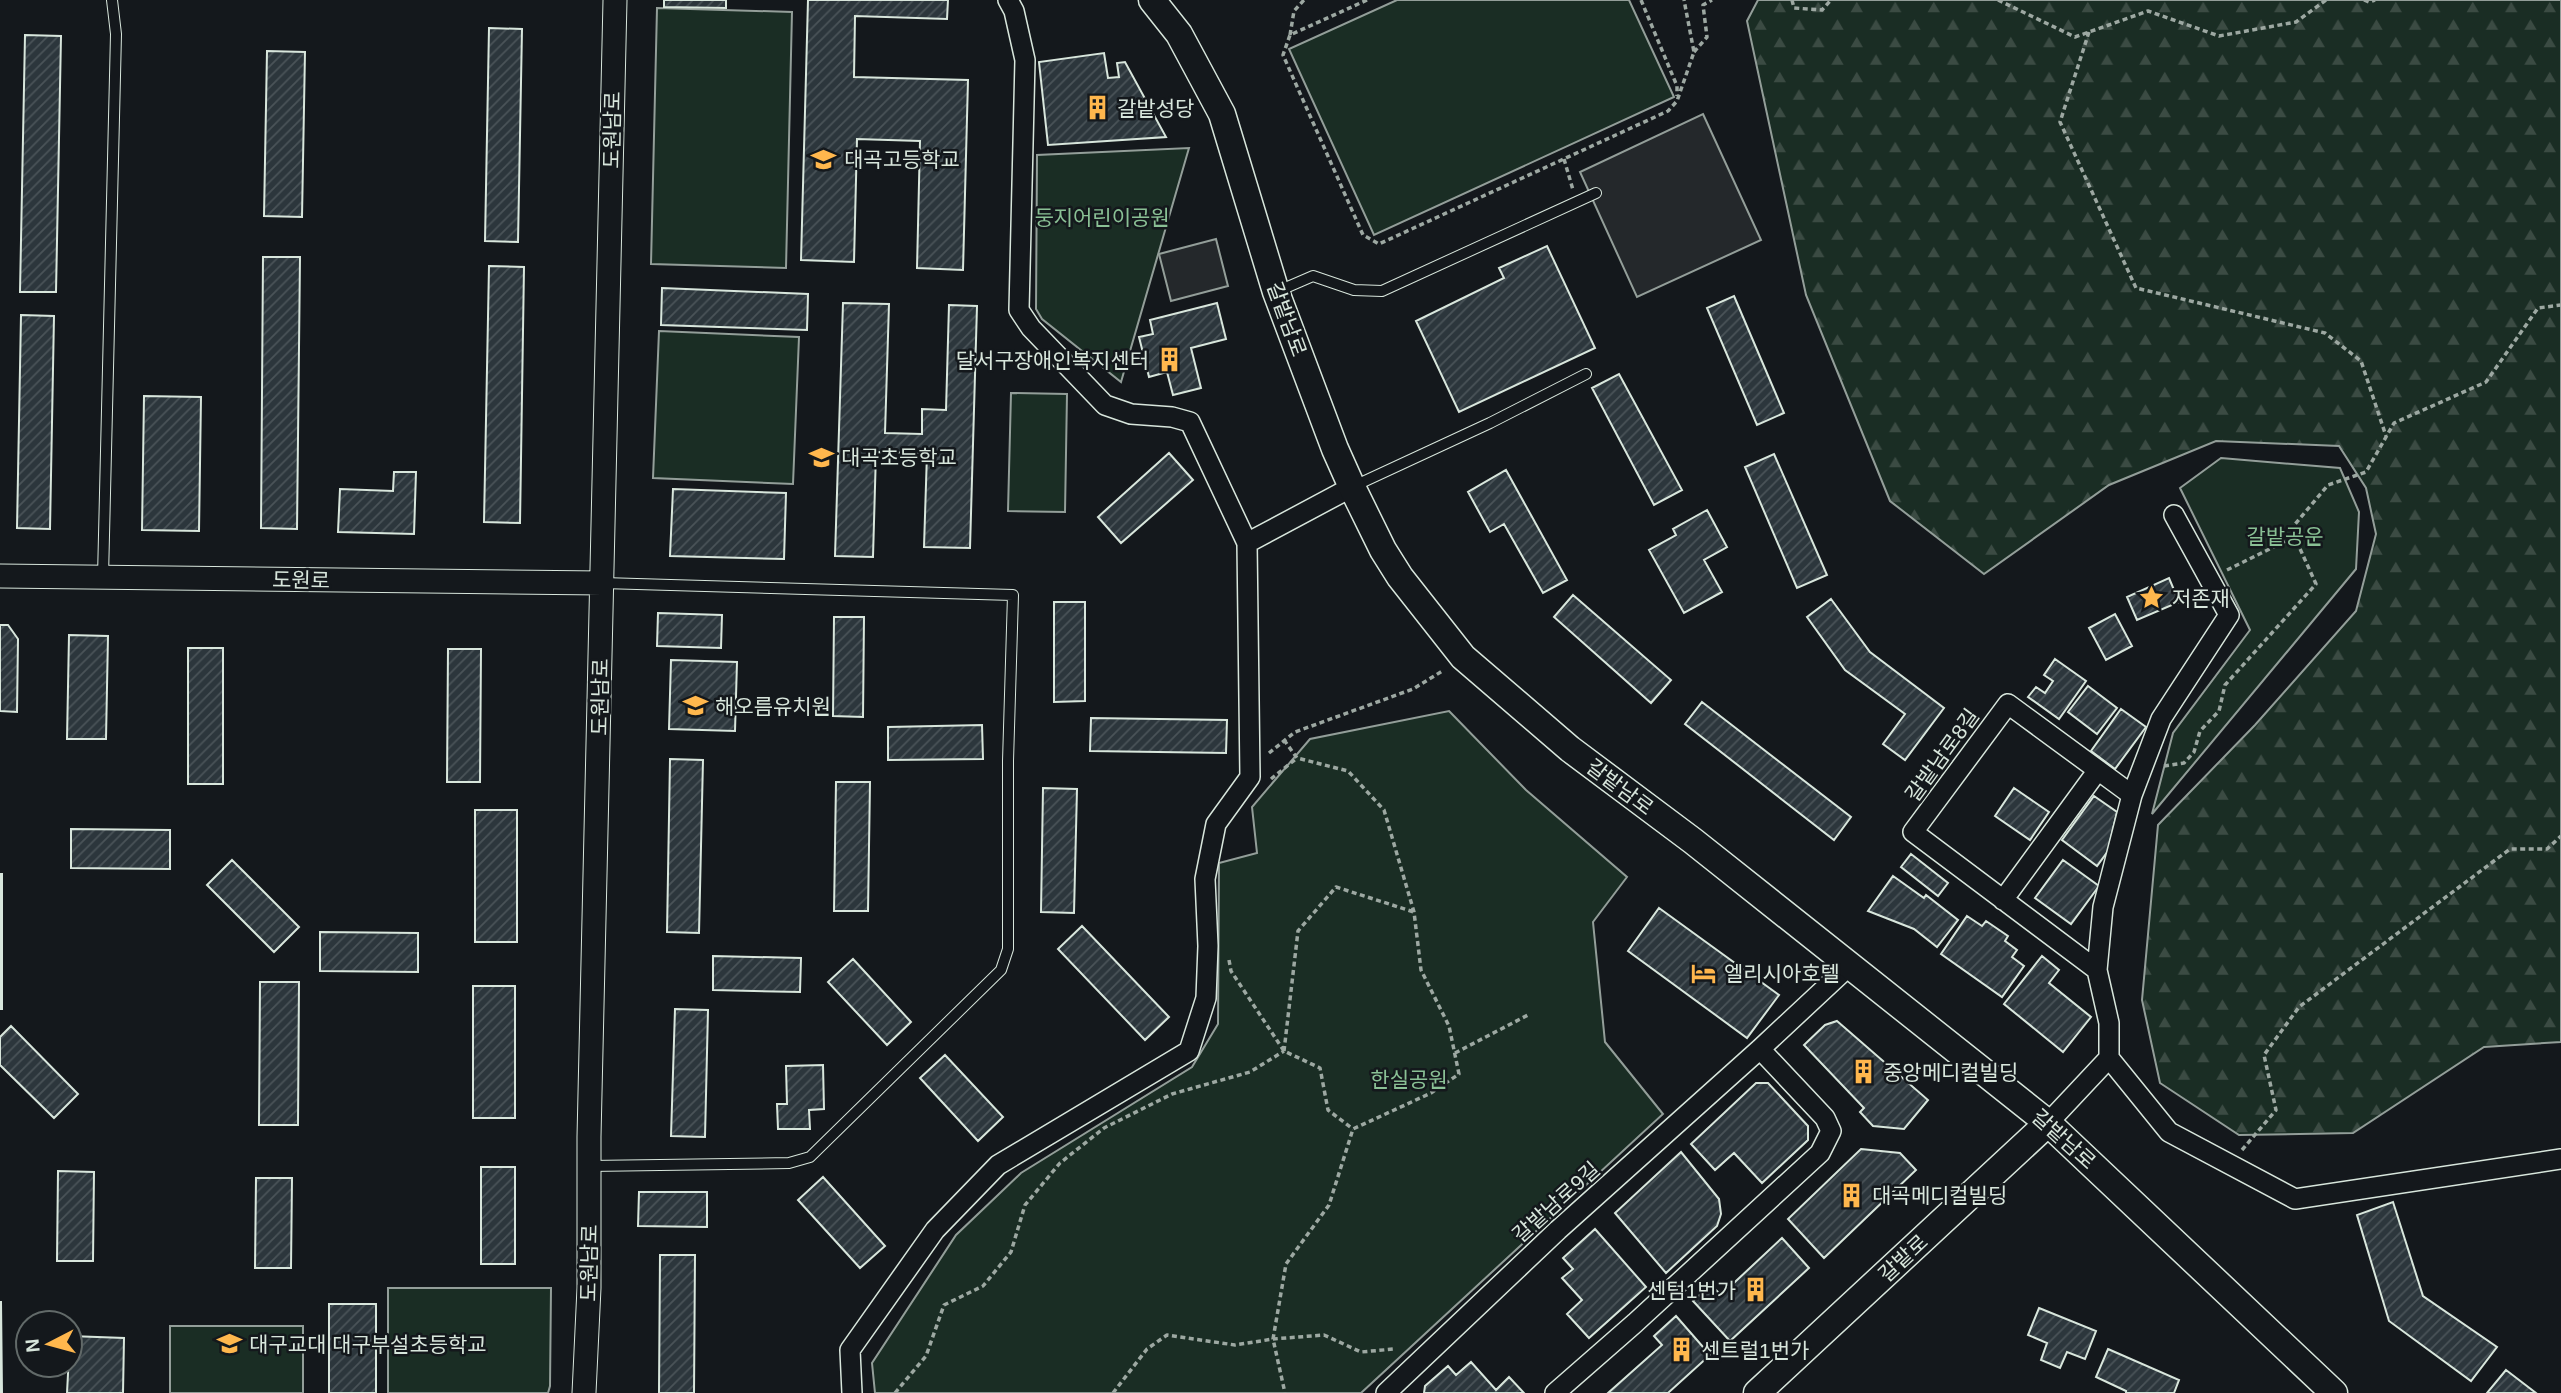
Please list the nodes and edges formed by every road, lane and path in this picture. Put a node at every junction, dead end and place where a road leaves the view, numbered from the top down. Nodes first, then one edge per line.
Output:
1 (112, 0) edge
2 (615, 0) edge
3 (1008, 0) edge
4 (1152, 0) edge
5 (1304, 0) edge
6 (1367, 0) edge
7 (1642, 0) edge
8 (1684, 0) edge
9 (1712, 0) edge
10 (1792, 0) edge
11 (1831, 0) edge
12 (1998, 0) edge
13 (2326, 0) edge
14 (2364, 0) edge
15 (2375, 0) edge
16 (2089, 32) junction
17 (1290, 35) junction
18 (1694, 52) junction
19 (1677, 101) junction
20 (1564, 159) junction
21 (1568, 177) dead end
22 (1596, 193) dead end
23 (1276, 292) junction
24 (2561, 305) edge
25 (1586, 374) dead end
26 (2386, 436) junction
27 (1352, 487) junction
28 (2174, 515) dead end
29 (2294, 537) junction
30 (1247, 543) junction
31 (0, 576) edge
32 (103, 577) junction
33 (2210, 579) junction
34 (602, 583) junction
35 (1463, 657) junction
36 (1284, 740) junction
37 (1297, 758) junction
38 (1250, 770) junction
39 (2098, 770) junction
40 (2140, 770) junction
41 (1268, 781) dead end
42 (2132, 795) junction
43 (2561, 836) edge
44 (2003, 900) junction
45 (1414, 912) junction
46 (1229, 960) dead end
47 (1849, 966) junction
48 (2097, 970) junction
49 (1528, 1016) dead end
50 (1760, 1049) junction
51 (1283, 1051) junction
52 (1455, 1054) junction
53 (2109, 1058) junction
54 (2048, 1123) junction
55 (1353, 1129) junction
56 (2561, 1159) edge
57 (590, 1166) junction
58 (2256, 1178) junction
59 (1273, 1339) junction
60 (1394, 1349) dead end
61 (584, 1393) edge
62 (852, 1393) edge
63 (895, 1393) edge
64 (1113, 1393) edge
65 (1285, 1393) edge
66 (1387, 1393) edge
67 (1555, 1393) edge
68 (1757, 1393) edge
69 (2334, 1393) edge

1 - 32 lane
2 - 34 street, 도원남로
3 - 30 street
4 - 23 main road, 갈밭남로
5 - 17 path
6 - 17 path
7 - 19 path
8 - 18 path
9 - 18 path
10 - 11 path
12 - 16 path
13 - 16 path
14 - 15 path
16 - 26 path
17 - 20 path
18 - 19 path
19 - 20 path
20 - 21 path
22 - 23 lane
23 - 27 main road, 갈밭남로
24 - 26 path
25 - 27 lane
26 - 29 path
27 - 30 street
27 - 35 main road, 갈밭남로
28 - 33 street
29 - 33 path
29 - 40 path
30 - 38 street
31 - 32 street, 도원로
32 - 34 street, 도원로
33 - 40 street
34 - 57 street, 도원남로
34 - 57 lane
35 - 36 path
35 - 47 main road, 갈밭남로
36 - 37 path
36 - 38 path
37 - 41 path
37 - 45 path
38 - 62 street
39 - 42 street, 갈밭남로8길
39 - 44 street
39 - 44 street, 갈밭남로8길
40 - 42 street
42 - 48 street
43 - 58 path
44 - 48 street, 갈밭남로8길
45 - 51 path
45 - 52 path
46 - 51 path
47 - 50 street, 갈밭남로9길
47 - 54 main road, 갈밭남로
48 - 53 street
49 - 52 path
50 - 66 street, 갈밭남로9길
50 - 67 street
51 - 55 path
51 - 63 path
52 - 55 path
53 - 54 street
53 - 58 street
54 - 68 main road, 갈밭로
54 - 69 main road, 갈밭남로
55 - 59 path
56 - 58 street
57 - 61 street, 도원남로
59 - 60 path
59 - 64 path
59 - 65 path

